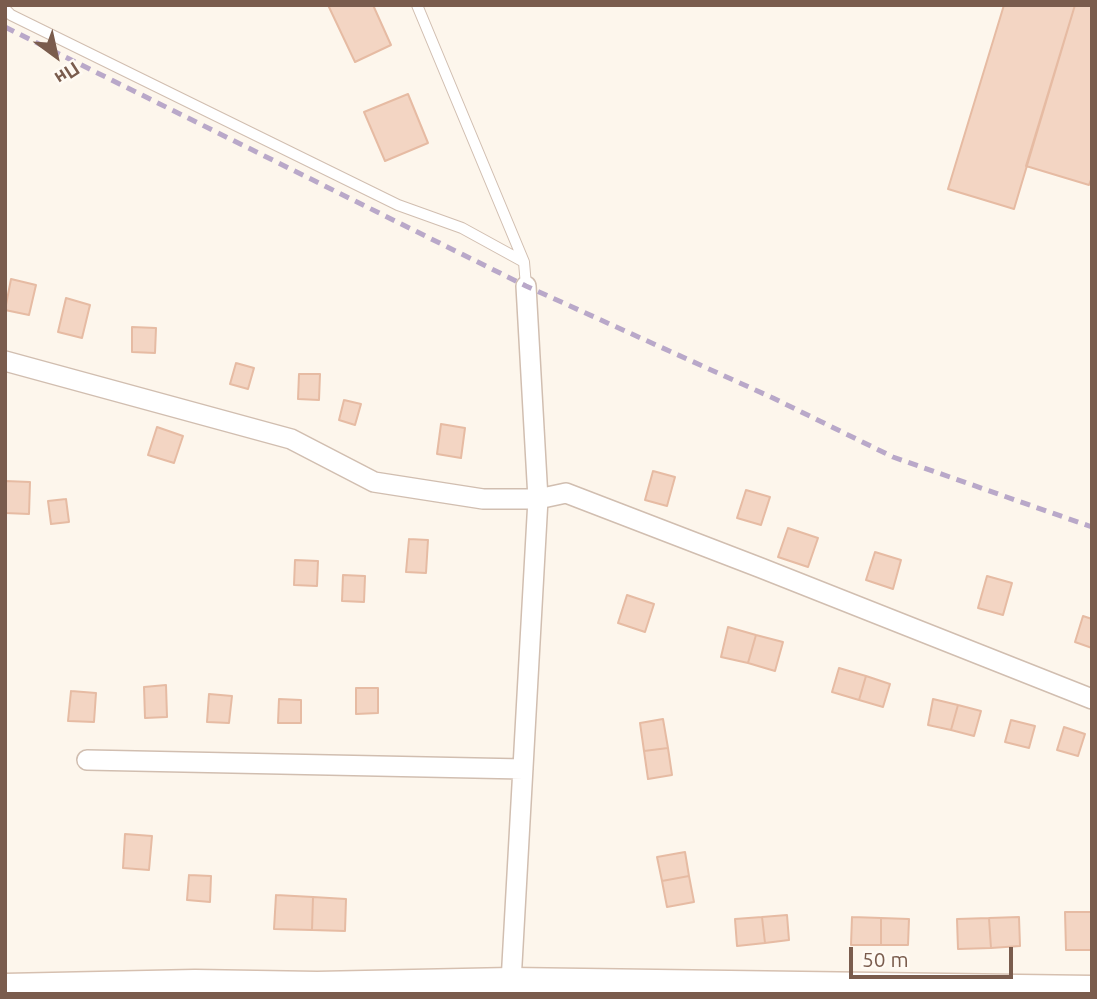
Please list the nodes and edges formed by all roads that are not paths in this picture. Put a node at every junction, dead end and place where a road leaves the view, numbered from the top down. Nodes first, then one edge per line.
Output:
1 (416, 5) edge
2 (5, 9) edge
3 (524, 262) junction
4 (526, 285) joint
5 (5, 360) edge
6 (538, 499) junction
7 (1092, 699) edge
8 (87, 760) dead end
9 (523, 769) junction
10 (5, 988) edge
11 (503, 988) edge
12 (316, 990) edge
13 (1092, 990) edge

1 - 3 lane
2 - 3 lane
3 - 4 lane
4 - 6 street
5 - 6 street
6 - 7 street
6 - 9 street
8 - 9 street
9 - 11 street
10 - 12 main road
11 - 12 main road
11 - 13 main road

